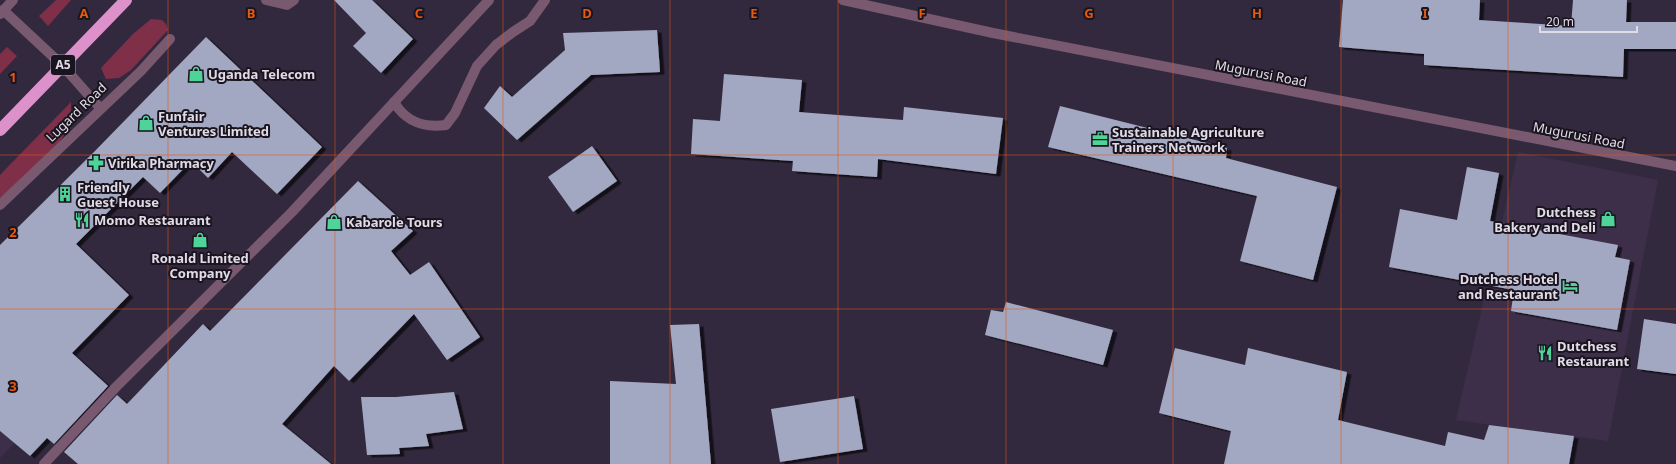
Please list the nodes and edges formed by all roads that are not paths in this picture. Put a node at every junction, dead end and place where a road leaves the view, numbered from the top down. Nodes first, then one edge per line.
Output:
1 (13, 0) edge
2 (126, 0) edge
3 (266, 0) edge
4 (294, 0) edge
5 (489, 0) edge
6 (545, 0) edge
7 (843, 0) edge
8 (2, 12) edge
9 (170, 39) dead end
10 (62, 65) junction
11 (394, 102) junction
12 (100, 108) junction
13 (0, 130) edge
14 (1676, 166) edge
15 (0, 205) edge
16 (44, 464) edge

1 - 8 street
2 - 10 highway, A5
3 - 4 street
5 - 11 street
6 - 11 street
7 - 14 street, Mugurusi Road
8 - 10 street
9 - 12 street, Lugard Road
10 - 12 street
10 - 13 highway, A5
11 - 16 street
12 - 15 street, Lugard Road

